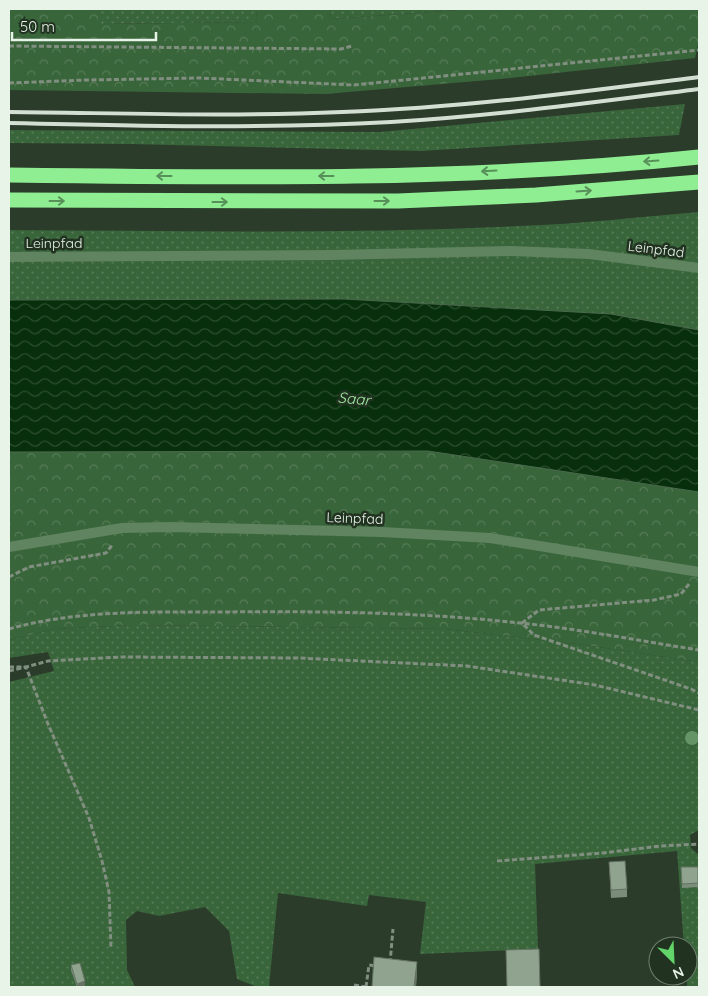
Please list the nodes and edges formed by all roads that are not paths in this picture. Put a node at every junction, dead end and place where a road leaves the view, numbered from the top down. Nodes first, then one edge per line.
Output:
1 (699, 157) edge
2 (9, 175) edge
3 (699, 182) edge
4 (9, 200) edge
5 (9, 258) edge
6 (699, 268) edge
7 (9, 547) edge
8 (696, 571) edge

1 -> 2 highway
4 -> 3 highway
5 - 6 lane, Leinpfad
7 - 8 lane, Leinpfad

